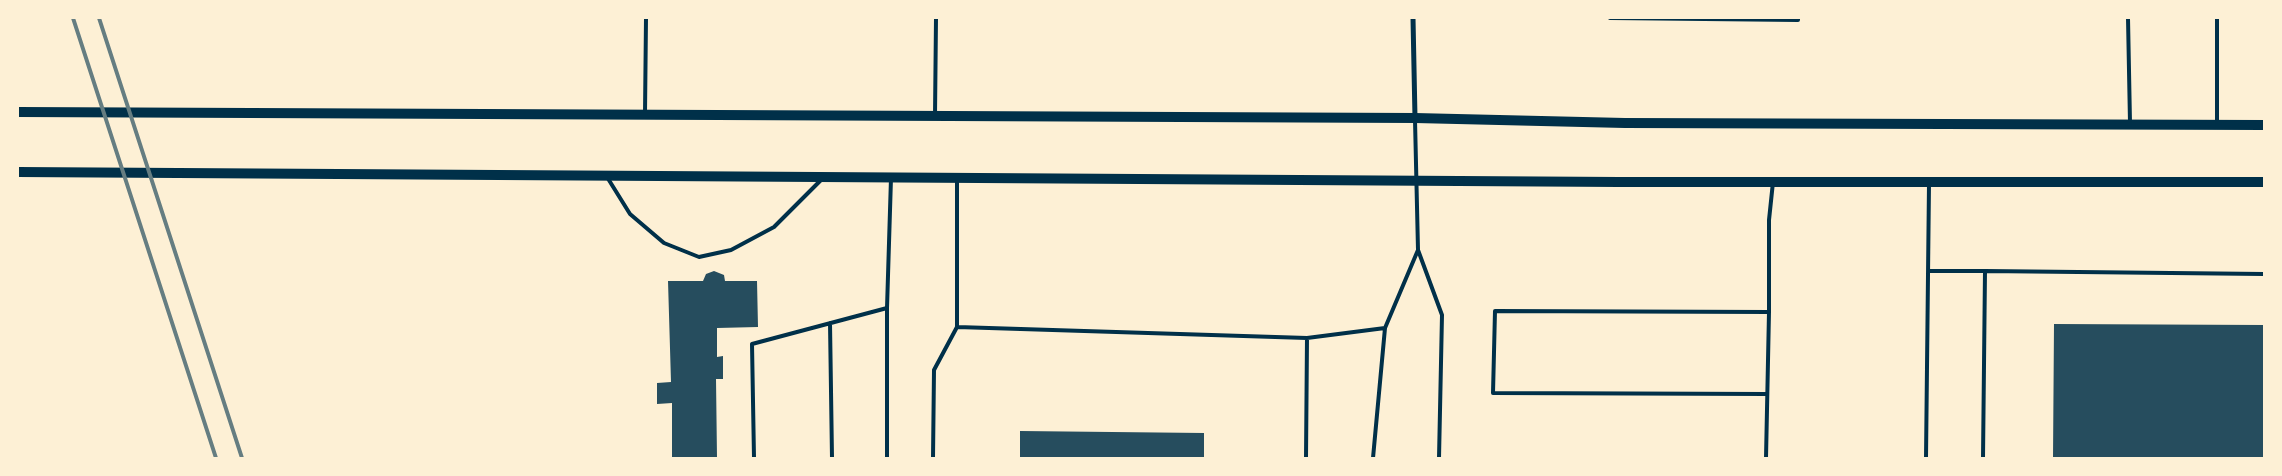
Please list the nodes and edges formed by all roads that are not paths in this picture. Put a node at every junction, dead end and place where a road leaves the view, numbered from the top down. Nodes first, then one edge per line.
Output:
1 (646, 18) edge
2 (936, 18) edge
3 (1413, 18) edge
4 (1610, 18) edge
5 (1798, 18) edge
6 (2128, 18) edge
7 (2217, 18) edge
8 (18, 112) edge
9 (645, 115) junction
10 (935, 117) junction
11 (1415, 118) junction
12 (2130, 125) junction
13 (2217, 125) junction
14 (2264, 125) edge
15 (18, 172) edge
16 (607, 177) junction
17 (823, 178) junction
18 (891, 178) junction
19 (957, 179) junction
20 (1773, 180) junction
21 (1415, 181) junction
22 (1930, 181) junction
23 (2264, 182) edge
24 (1418, 250) junction
25 (1928, 271) junction
26 (1985, 271) junction
27 (2264, 274) edge
28 (887, 308) junction
29 (1769, 312) junction
30 (830, 323) junction
31 (957, 327) junction
32 (1385, 328) junction
33 (1307, 338) junction
34 (1767, 394) junction
35 (754, 458) edge
36 (832, 458) edge
37 (887, 458) edge
38 (933, 458) edge
39 (1306, 458) edge
40 (1373, 458) edge
41 (1438, 458) edge
42 (1766, 458) edge
43 (1926, 458) edge
44 (1983, 458) edge

1 - 9 lane
2 - 10 lane
3 - 11 street
4 - 5 lane
6 - 12 lane
7 - 13 lane
8 - 9 main road
9 - 10 main road
10 - 11 main road
11 - 12 main road
11 - 21 lane
12 - 13 main road
13 - 14 main road
15 - 16 main road
16 - 17 main road
16 - 17 lane
17 - 18 main road
18 - 19 main road
18 - 28 lane
19 - 21 main road
19 - 31 lane
20 - 21 main road
20 - 22 main road
20 - 29 lane
21 - 24 lane
22 - 23 main road
22 - 25 lane
24 - 32 lane
24 - 41 lane
25 - 26 lane
25 - 43 lane
26 - 27 lane
26 - 44 lane
28 - 30 lane
28 - 37 lane
29 - 34 lane
29 - 34 lane
30 - 35 lane
30 - 36 lane
31 - 33 lane
31 - 38 lane
32 - 33 lane
32 - 40 lane
33 - 39 lane
34 - 42 lane

